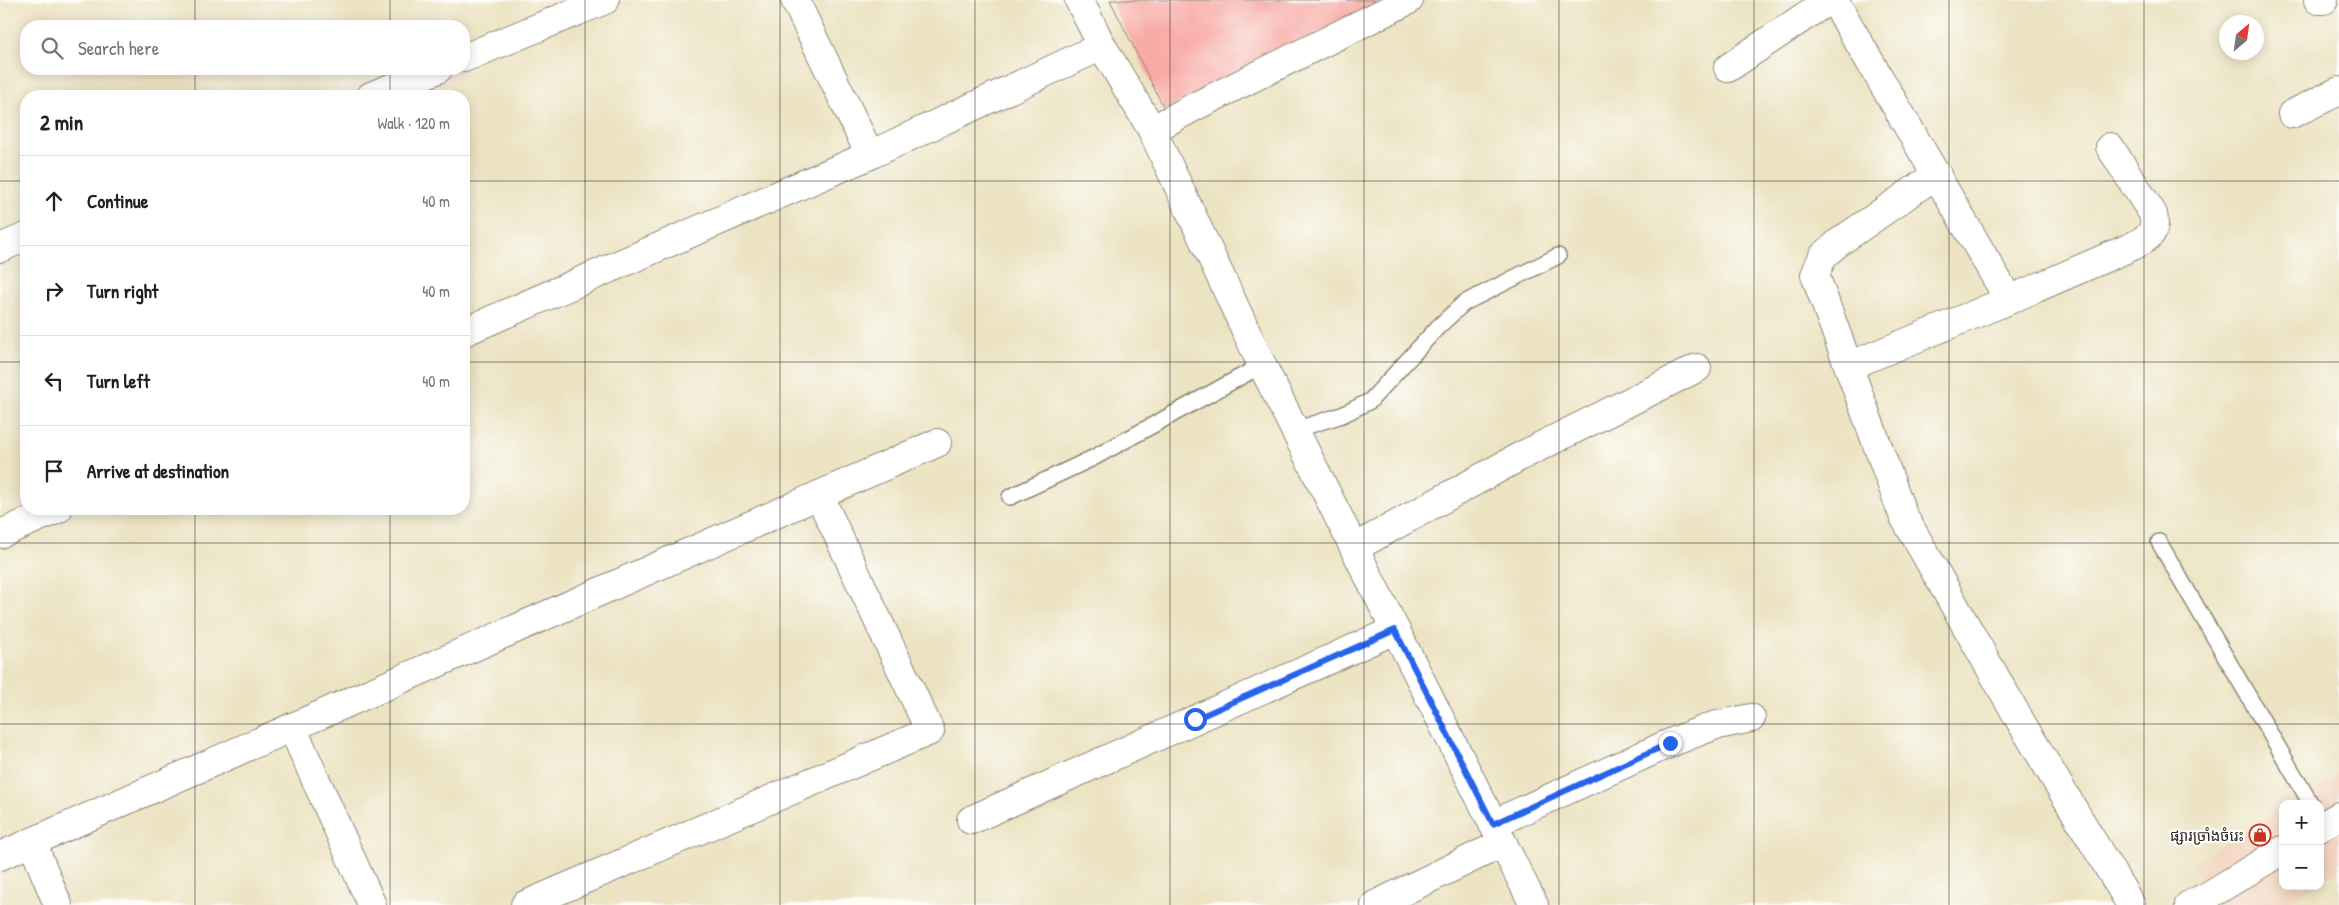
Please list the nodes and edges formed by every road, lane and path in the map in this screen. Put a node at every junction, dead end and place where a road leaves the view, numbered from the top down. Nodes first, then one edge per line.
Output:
1 (605, 0) edge
2 (795, 0) edge
3 (1079, 0) edge
4 (1409, 0) edge
5 (1829, 0) edge
6 (1834, 0) edge
7 (2318, 0) edge
8 (2324, 0) edge
9 (1102, 46) junction
10 (470, 56) edge
11 (1728, 68) dead end
12 (423, 75) edge
13 (385, 90) edge
14 (2339, 91) edge
15 (2292, 114) dead end
16 (1152, 130) junction
17 (2110, 147) dead end
18 (870, 154) junction
19 (1937, 174) junction
20 (20, 240) edge
21 (0, 248) edge
22 (1558, 256) dead end
23 (2010, 300) junction
24 (470, 329) edge
25 (1262, 365) junction
26 (1849, 366) junction
27 (1697, 368) dead end
28 (1296, 430) junction
29 (937, 443) dead end
30 (819, 495) junction
31 (1010, 498) dead end
32 (44, 515) edge
33 (0, 534) edge
34 (2159, 542) dead end
35 (1354, 548) junction
36 (1395, 630) junction
37 (1751, 718) dead end
38 (292, 727) junction
39 (2312, 800) edge
40 (972, 820) dead end
41 (1498, 834) junction
42 (32, 842) junction
43 (2279, 853) edge
44 (0, 856) edge
45 (2201, 902) edge
46 (58, 905) edge
47 (372, 905) edge
48 (525, 905) edge
49 (1375, 905) edge
50 (1534, 905) edge
51 (2131, 905) edge

1 - 10 street
2 - 18 street
3 - 9 street
4 - 16 street
5 - 11 street
6 - 19 street
7 - 8 street
9 - 16 street
9 - 18 street
12 - 13 street
14 - 15 street
16 - 25 street
17 - 23 street
18 - 24 street
19 - 23 street
19 - 26 street
20 - 21 street
22 - 28 lane
23 - 26 street
25 - 28 street
25 - 31 lane
26 - 51 street
27 - 35 street
28 - 35 street
29 - 30 street
30 - 38 street
30 - 48 street
32 - 33 street
34 - 39 lane
35 - 36 street
36 - 40 street
36 - 41 street
37 - 41 street
38 - 42 street
38 - 47 street
41 - 49 street
41 - 50 street
42 - 44 street
42 - 46 street
43 - 45 street

